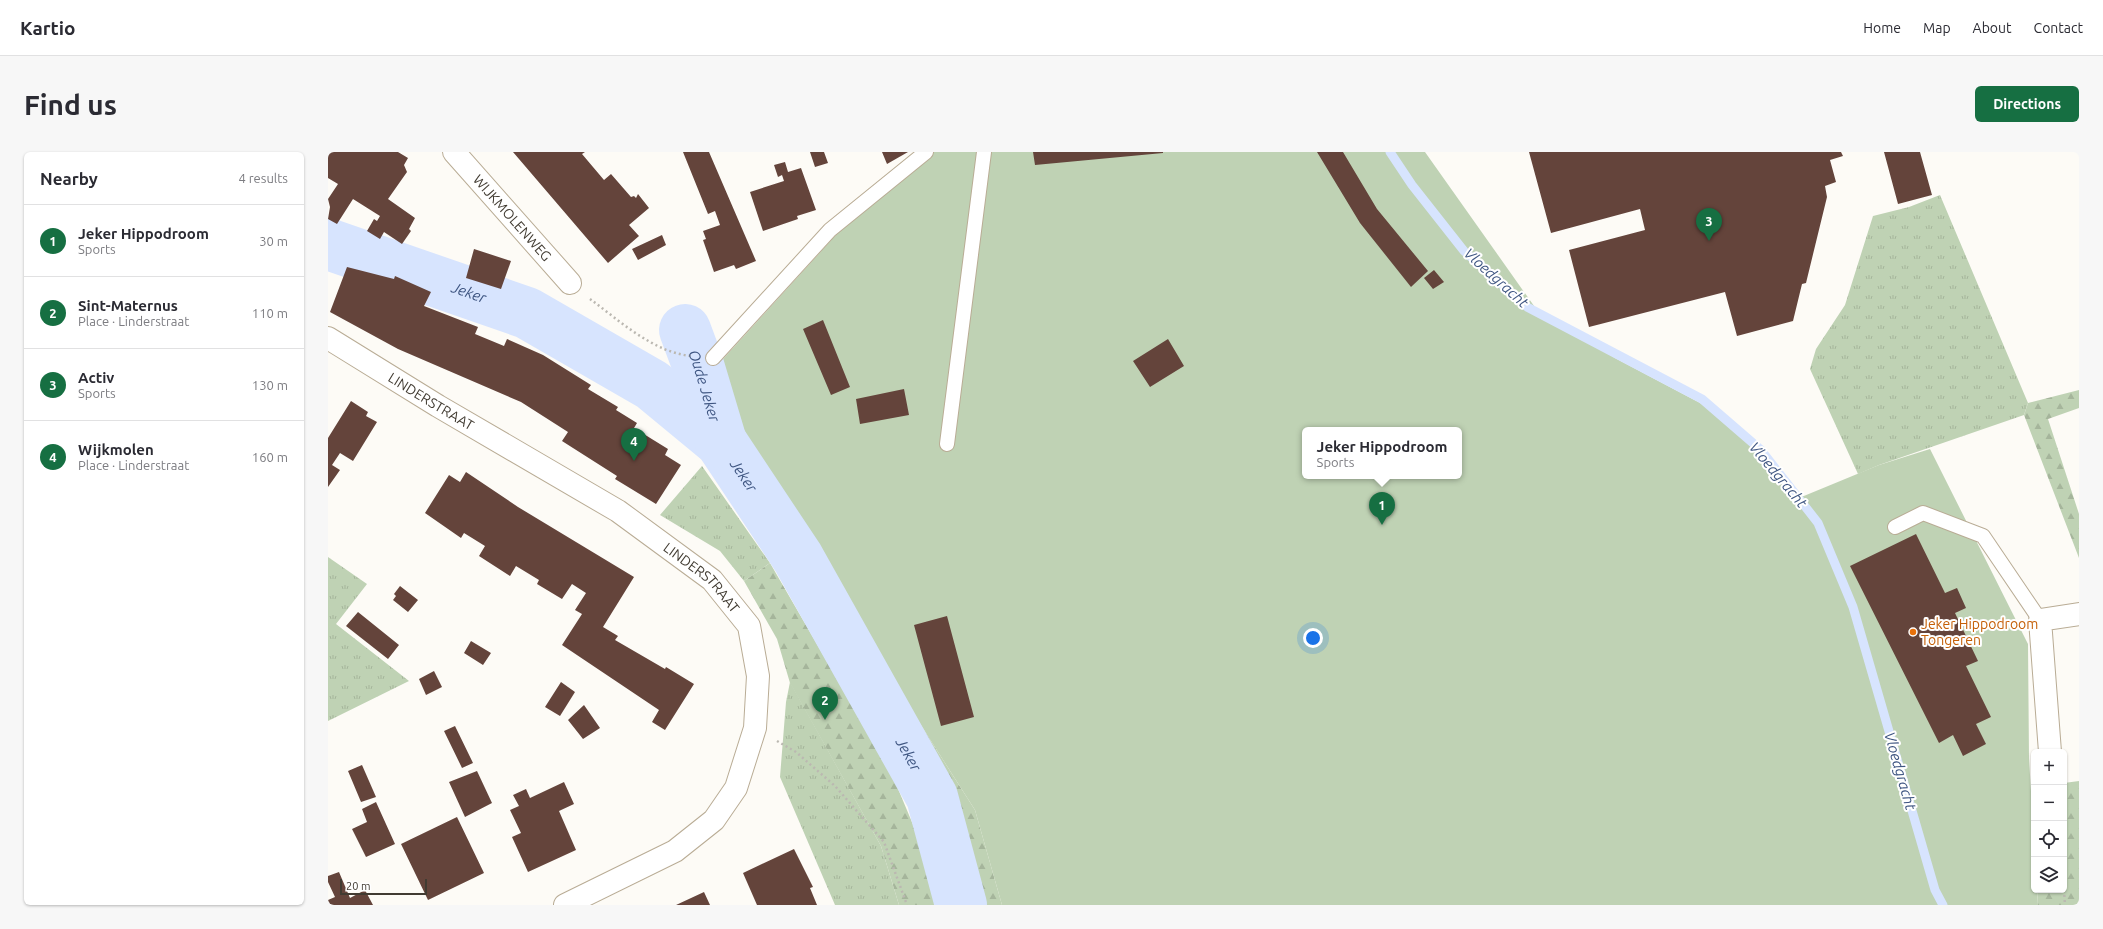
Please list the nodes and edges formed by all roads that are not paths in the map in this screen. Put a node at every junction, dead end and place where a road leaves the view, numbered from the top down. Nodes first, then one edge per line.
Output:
1 (454, 152) edge
2 (926, 152) edge
3 (984, 152) edge
4 (570, 283) road end
5 (328, 338) edge
6 (713, 358) dead end
7 (947, 444) dead end
8 (1895, 527) dead end
9 (2079, 614) edge
10 (2040, 620) junction
11 (2050, 749) edge
12 (565, 905) edge

1 - 4 street, WIJKMOLENWEG
2 - 6 lane
3 - 7 lane
5 - 12 street, LINDERSTRAAT
8 - 10 lane
9 - 10 street
10 - 11 street

